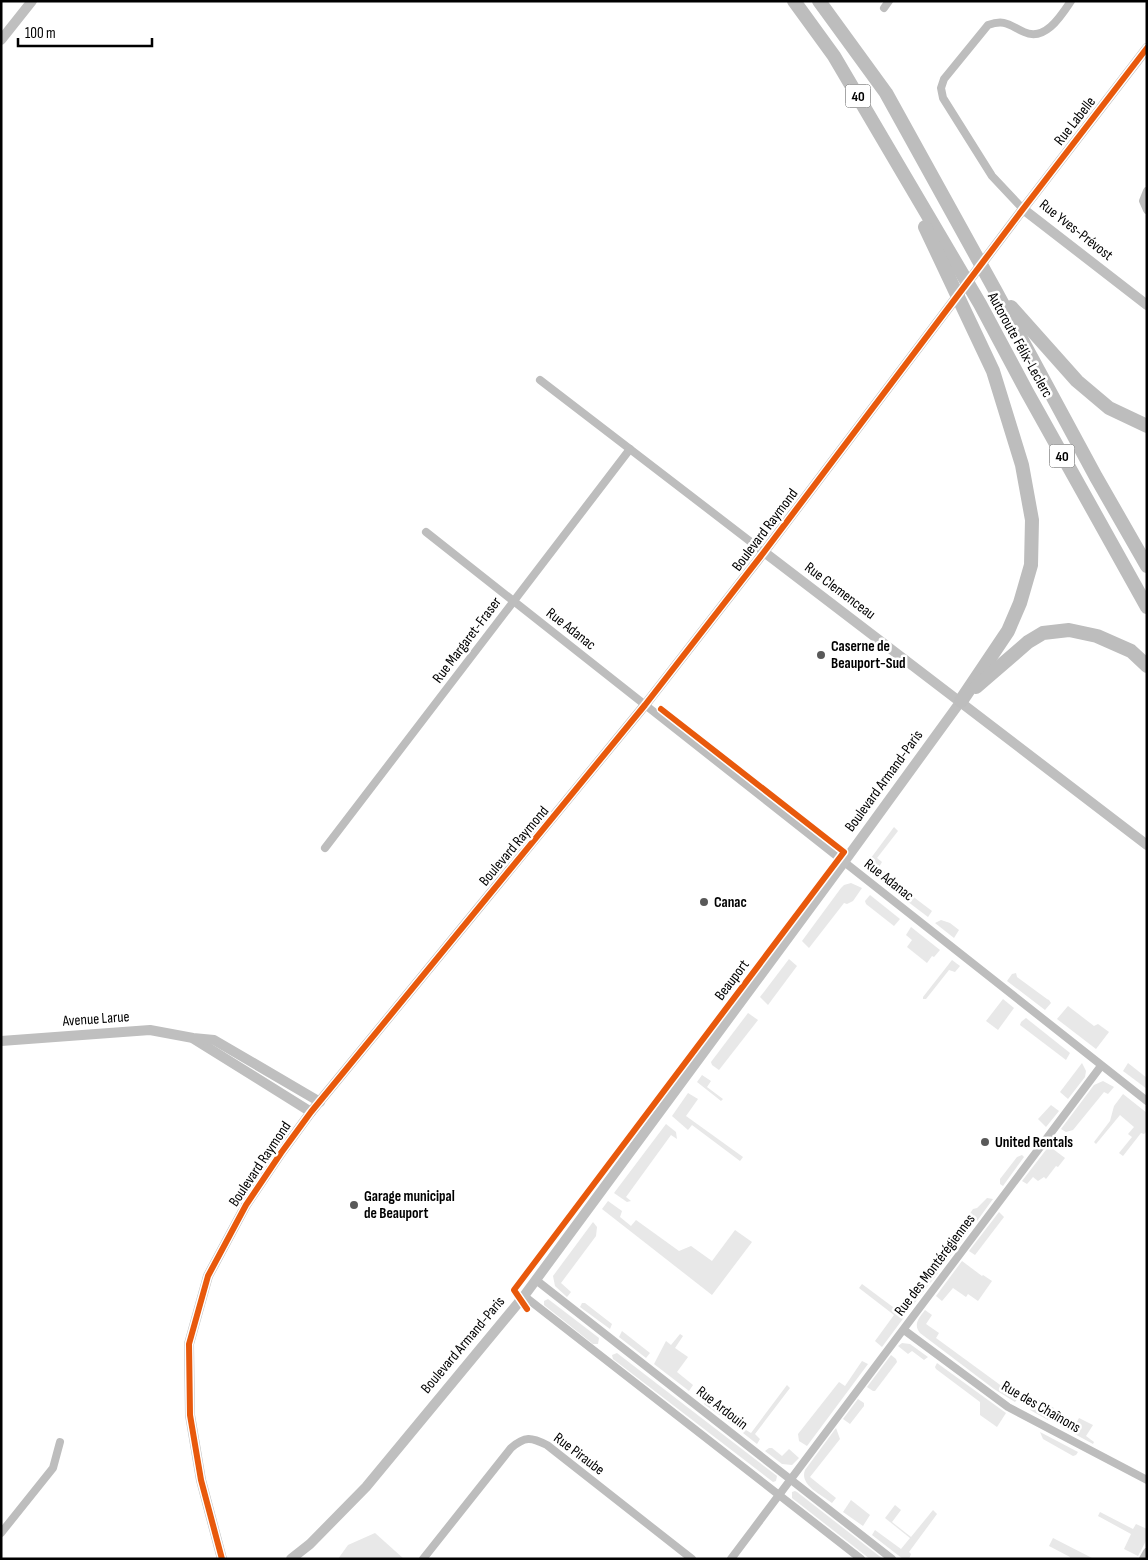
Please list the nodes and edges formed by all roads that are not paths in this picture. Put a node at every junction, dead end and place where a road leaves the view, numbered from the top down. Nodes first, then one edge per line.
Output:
1 (32, 1) edge
2 (794, 1) edge
3 (819, 1) edge
4 (1072, 1) edge
5 (1, 40) edge
6 (1147, 48) edge
7 (1147, 191) edge
8 (1023, 209) junction
9 (1147, 210) edge
10 (944, 258) junction
11 (996, 290) junction
12 (1147, 305) edge
13 (540, 380) dead end
14 (1147, 426) edge
15 (630, 449) junction
16 (426, 532) dead end
17 (764, 552) junction
18 (1147, 566) edge
19 (514, 602) junction
20 (1147, 607) edge
21 (1147, 666) edge
22 (960, 701) junction
23 (644, 705) junction
24 (1147, 845) edge
25 (325, 848) dead end
26 (844, 862) junction
27 (193, 1038) junction
28 (1, 1041) edge
29 (1101, 1066) junction
30 (1147, 1101) edge
31 (320, 1102) junction
32 (312, 1112) junction
33 (536, 1280) junction
34 (524, 1296) junction
35 (904, 1330) junction
36 (60, 1442) dead end
37 (790, 1479) junction
38 (1147, 1480) edge
39 (779, 1495) junction
40 (1, 1533) edge
41 (1147, 1552) edge
42 (294, 1557) edge
43 (222, 1559) edge
44 (423, 1559) edge
45 (692, 1559) edge
46 (731, 1559) edge
47 (861, 1559) edge
48 (892, 1559) edge
49 (1144, 1559) edge

1 - 5 street
2 - 10 highway, 40
3 - 11 highway, Autoroute Félix-Leclerc / 40
4 - 8 street, Rue Yves-Prévost
6 - 8 street, Rue Labelle
7 - 9 street
8 - 12 street, Rue Yves-Prévost
8 - 17 street, Boulevard Raymond
10 - 20 highway, Autoroute Félix-Leclerc / 40
10 - 22 highway
11 - 14 highway
11 - 18 highway, Autoroute Félix-Leclerc / 40
13 - 15 street, Rue Clemenceau
15 - 17 street, Rue Clemenceau
15 - 19 street, Rue Margaret-Fraser
16 - 19 street, Rue Adanac
17 - 22 street, Rue Clemenceau
17 - 23 street, Boulevard Raymond
19 - 23 street, Rue Adanac
19 - 25 street, Rue Margaret-Fraser
21 - 22 highway
22 - 24 street, Rue Clemenceau
22 - 26 street, Boulevard Armand-Paris
23 - 26 street, Rue Adanac
23 - 31 street, Boulevard Raymond
26 - 29 street, Rue Adanac
26 - 33 street, Boulevard Armand-Paris
27 - 28 street, Avenue Larue
27 - 31 street, Avenue Larue
27 - 32 street, Avenue Larue
29 - 30 street, Rue Adanac
29 - 35 street, Rue des Montérégiennes
31 - 32 street, Boulevard Raymond
32 - 43 street, Boulevard Raymond
33 - 34 street, Boulevard Armand-Paris
33 - 37 street, Rue Ardouin
34 - 39 street
34 - 42 street, Boulevard Armand-Paris
35 - 37 street, Rue des Montérégiennes
35 - 38 street, Rue des Chaînons
36 - 40 street
37 - 39 street, Rue des Montérégiennes
37 - 48 street, Rue Ardouin
39 - 46 street, Rue des Montérégiennes
39 - 47 street
41 - 49 street
44 - 45 street, Rue Piraube

